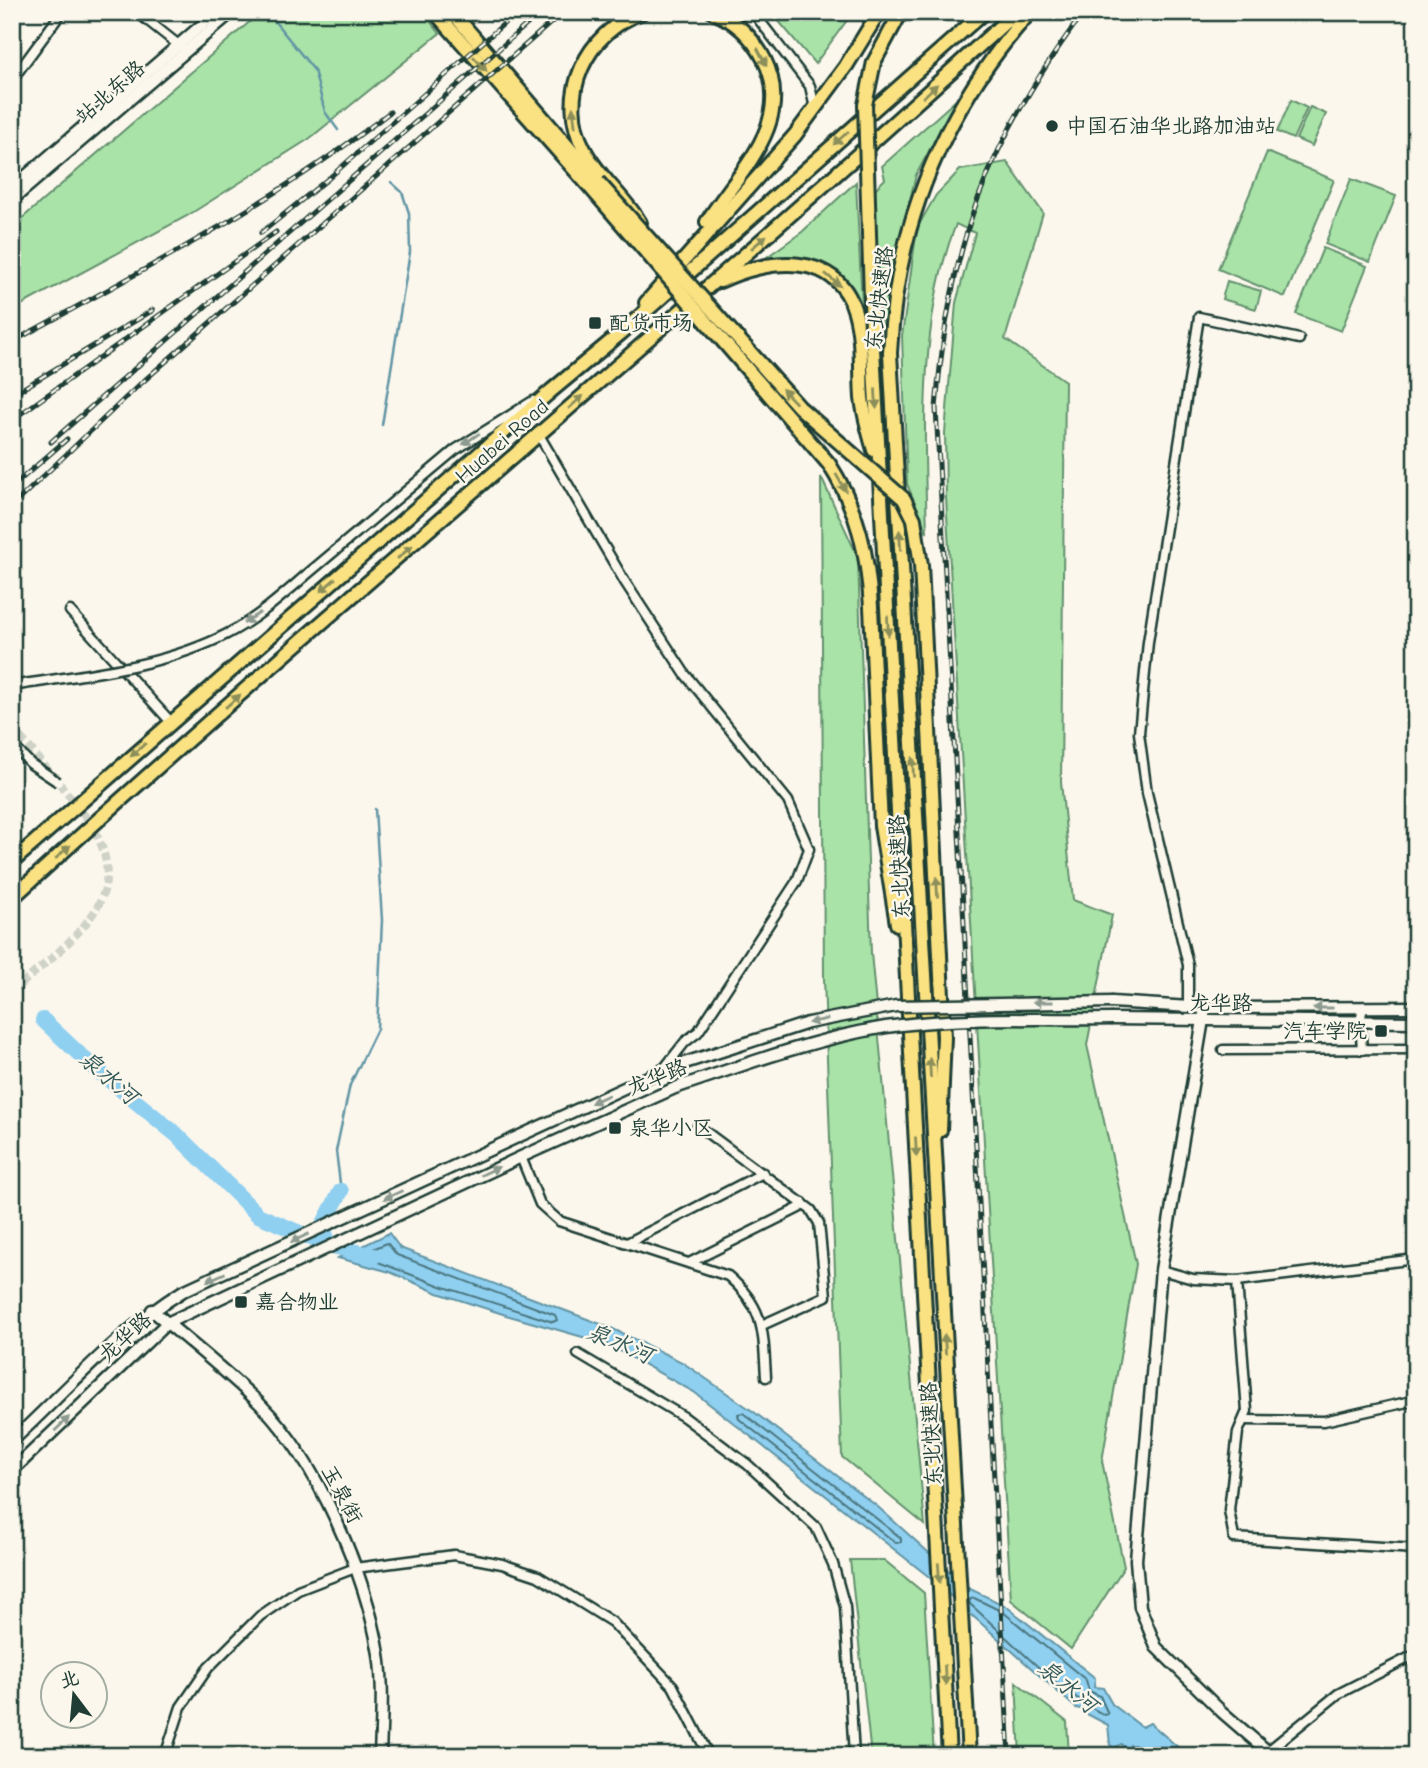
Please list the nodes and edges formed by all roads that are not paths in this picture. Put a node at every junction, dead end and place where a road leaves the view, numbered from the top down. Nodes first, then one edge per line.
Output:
1 (62, 12) edge
2 (137, 12) edge
3 (217, 12) edge
4 (232, 12) edge
5 (435, 12) edge
6 (452, 12) edge
7 (642, 12) edge
8 (713, 12) edge
9 (753, 12) edge
10 (879, 12) edge
11 (901, 12) edge
12 (984, 12) edge
13 (1016, 12) edge
14 (1030, 12) edge
15 (182, 48) junction
16 (12, 80) edge
17 (816, 108) junction
18 (597, 182) junction
19 (12, 188) edge
20 (12, 200) edge
21 (693, 247) junction
22 (702, 292) junction
23 (621, 333) junction
24 (1299, 339) dead end
25 (551, 391) junction
26 (539, 435) junction
27 (880, 474) junction
28 (70, 611) dead end
29 (12, 686) edge
30 (170, 721) junction
31 (12, 745) edge
32 (58, 782) dead end
33 (12, 862) edge
34 (12, 898) edge
35 (906, 968) junction
36 (1188, 1004) junction
37 (1363, 1007) junction
38 (1416, 1007) edge
39 (1205, 1008) junction
40 (1202, 1022) junction
41 (1360, 1022) junction
42 (1416, 1022) edge
43 (1416, 1049) edge
44 (1223, 1050) dead end
45 (1362, 1051) junction
46 (663, 1070) junction
47 (698, 1126) dead end
48 (521, 1157) junction
49 (763, 1173) junction
50 (936, 1176) junction
51 (803, 1203) junction
52 (629, 1242) junction
53 (1416, 1259) edge
54 (689, 1262) junction
55 (1161, 1270) junction
56 (1237, 1281) junction
57 (152, 1310) junction
58 (167, 1323) junction
59 (762, 1325) junction
60 (578, 1354) dead end
61 (766, 1377) dead end
62 (1416, 1399) edge
63 (1244, 1420) junction
64 (12, 1441) edge
65 (12, 1471) edge
66 (1416, 1549) edge
67 (355, 1568) junction
68 (1416, 1648) edge
69 (1416, 1654) edge
70 (1270, 1753) edge
71 (165, 1756) edge
72 (380, 1756) edge
73 (709, 1756) edge
74 (854, 1756) edge
75 (949, 1756) edge
76 (969, 1756) edge

1 - 16 street
2 - 15 street
3 - 15 street, 站北东路
4 - 15 street, 站北东路
5 -> 18 highway
6 - 18 highway
18 -> 7 highway
8 -> 21 highway
9 - 17 street
10 - 17 highway
11 -> 27 highway, 东北快速路, bridge
12 -> 23 highway, Huabei Road
22 -> 13 highway, Huabei Road
50 -> 14 highway, 东北快速路
15 - 19 street, 站北东路
15 - 20 street, 站北东路
17 - 21 highway
18 -> 35 highway, bridge
50 -> 18 highway, bridge
21 - 23 highway
26 -> 22 highway, Huabei Road
22 -> 27 highway
23 - 25 highway, Huabei Road
24 - 36 street
25 -> 29 street, bridge
25 -> 30 highway, Huabei Road
34 -> 26 highway, Huabei Road
26 - 46 street
27 -> 35 highway, 东北快速路
28 - 30 street
30 -> 33 highway, Huabei Road
31 - 32 street, bridge
35 -> 75 highway, 东北快速路
36 - 39 street, 龙华路
36 -> 46 street, 龙华路, bridge
37 - 38 street, 龙华路
37 -> 39 street, 龙华路
37 - 41 street
39 - 40 street
40 - 41 street, 龙华路
40 - 48 street, 龙华路, bridge
40 - 55 street
41 - 42 street, 龙华路
41 - 45 street
43 - 45 street
44 - 45 street
46 -> 57 street, 龙华路
47 - 49 street
48 - 52 street
58 -> 48 street, 龙华路
49 - 51 street
49 - 52 street
76 -> 50 highway, 东北快速路
51 - 54 street
51 - 59 street
52 - 54 street
53 - 56 street
54 - 59 street
55 - 56 street
55 - 70 street
56 - 63 street
57 - 58 street, 玉泉街
57 - 64 street, 龙华路
65 -> 58 street, 龙华路
58 - 67 street, 玉泉街
59 - 61 street
60 - 74 street
62 - 63 street
63 - 66 street
67 - 71 street
67 - 72 street, 玉泉街
67 - 73 street
68 - 69 street
69 - 70 street

